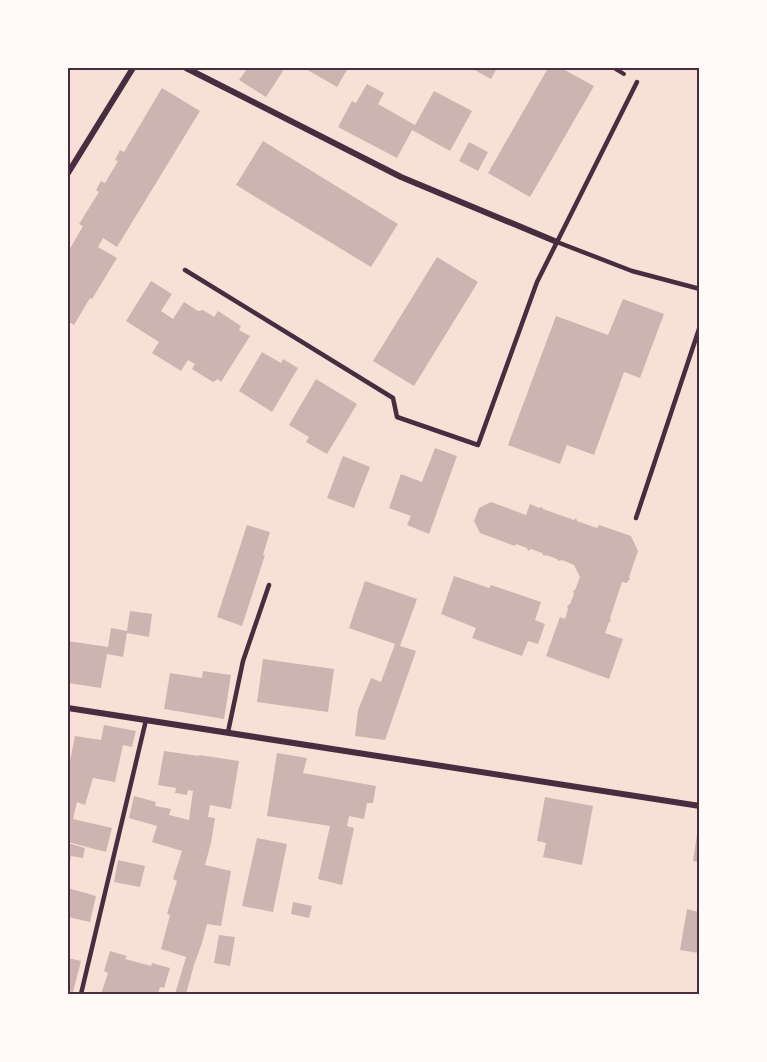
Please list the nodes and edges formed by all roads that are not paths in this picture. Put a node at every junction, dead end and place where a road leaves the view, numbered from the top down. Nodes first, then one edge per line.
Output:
1 (133, 68) edge
2 (186, 68) edge
3 (637, 82) dead end
4 (68, 173) edge
5 (557, 242) junction
6 (185, 270) dead end
7 (699, 289) edge
8 (699, 326) edge
9 (697, 341) edge
10 (636, 518) dead end
11 (269, 585) dead end
12 (68, 708) edge
13 (146, 719) junction
14 (228, 732) junction
15 (699, 806) edge
16 (81, 994) edge

1 - 4 street
2 - 5 street
3 - 5 lane
5 - 6 lane
5 - 7 lane
8 - 9 lane
9 - 10 lane
11 - 14 lane
12 - 13 street
13 - 14 street
13 - 16 lane
14 - 15 street

